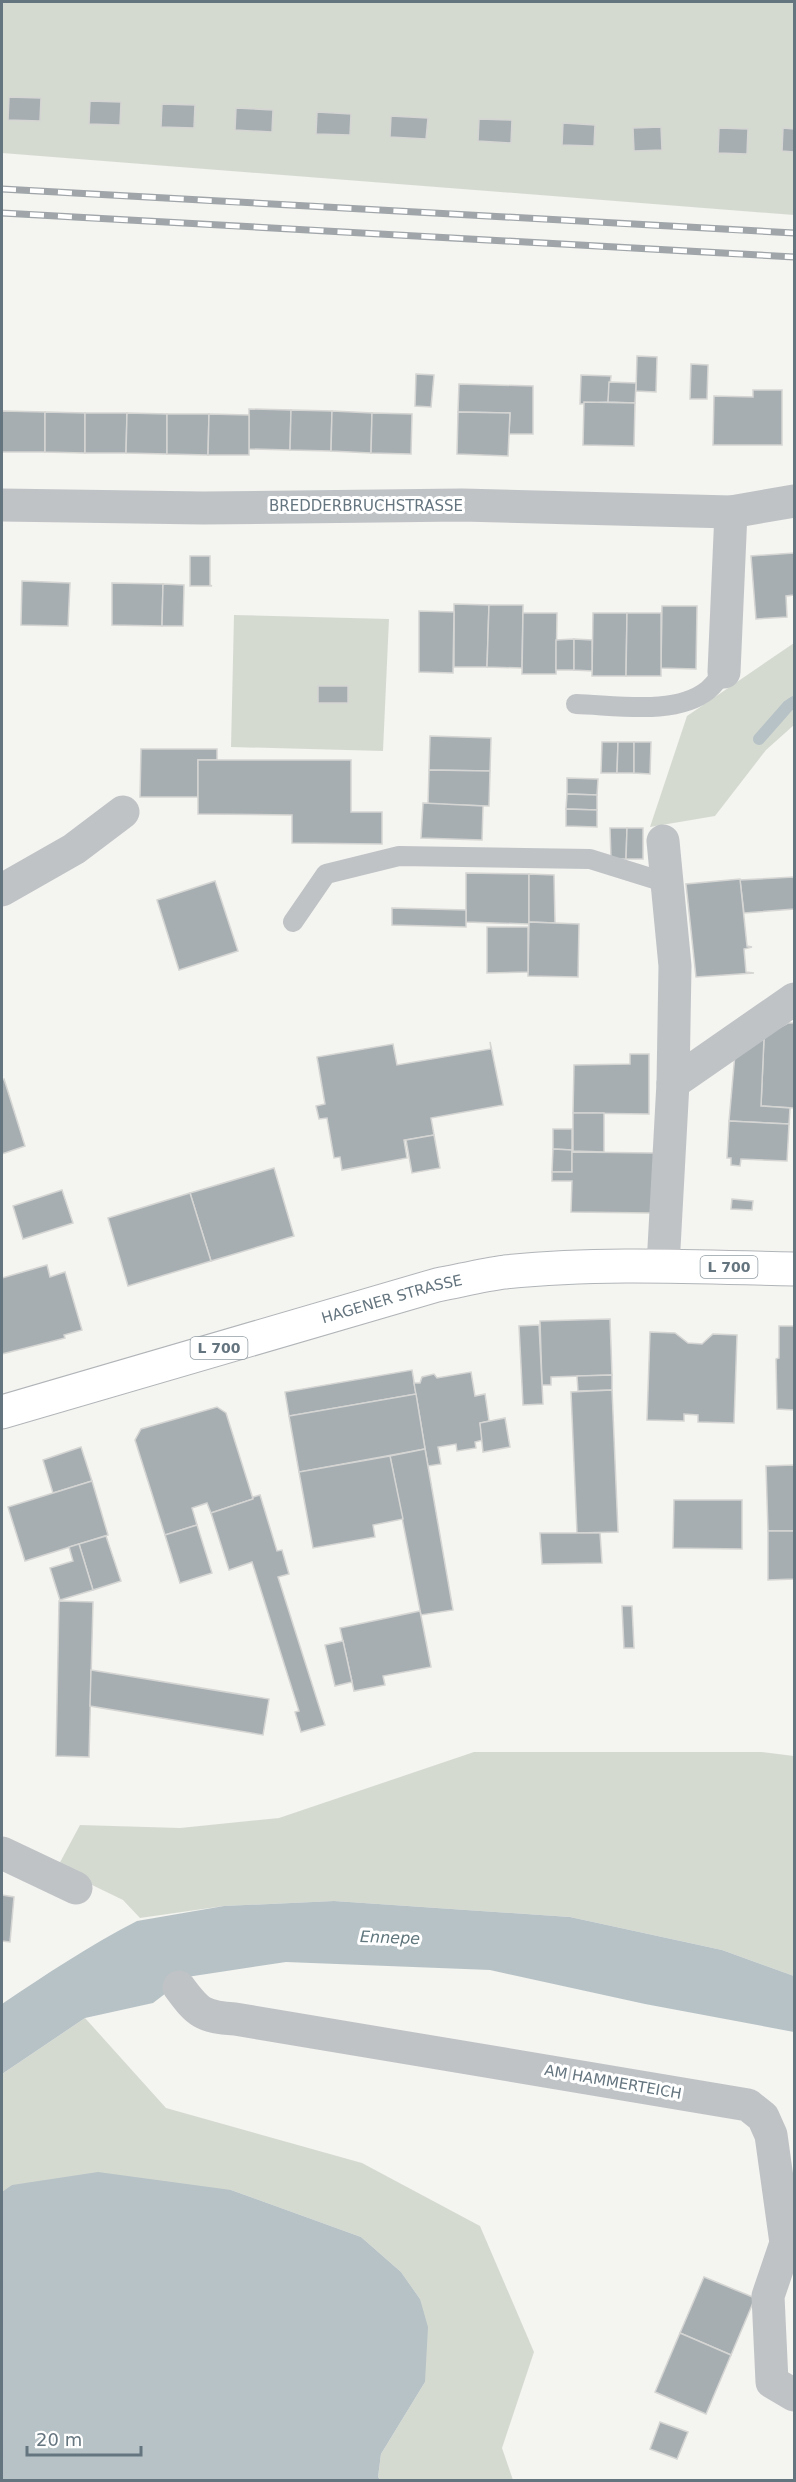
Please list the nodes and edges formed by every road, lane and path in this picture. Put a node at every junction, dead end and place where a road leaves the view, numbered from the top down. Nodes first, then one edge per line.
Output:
1 (795, 501) edge
2 (2, 504) edge
3 (731, 512) junction
4 (724, 672) joint
5 (576, 704) dead end
6 (123, 812) dead end
7 (663, 841) dead end
8 (667, 883) junction
9 (2, 890) edge
10 (293, 922) dead end
11 (795, 999) edge
12 (673, 1083) junction
13 (663, 1266) junction
14 (795, 1269) edge
15 (2, 1412) edge
16 (2, 1852) edge
17 (76, 1888) dead end
18 (178, 1987) dead end
19 (795, 2395) edge

1 - 3 street, BREDDERBRUCHSTRASSE
2 - 3 street, BREDDERBRUCHSTRASSE
3 - 4 street
4 - 5 lane
6 - 9 street
7 - 8 street
8 - 10 lane
8 - 12 street
11 - 12 street
12 - 13 street
13 - 14 main road, HAGENER STRASSE / L 700
13 - 15 main road, HAGENER STRASSE / L 700
16 - 17 street
18 - 19 street, AM HAMMERTEICH

